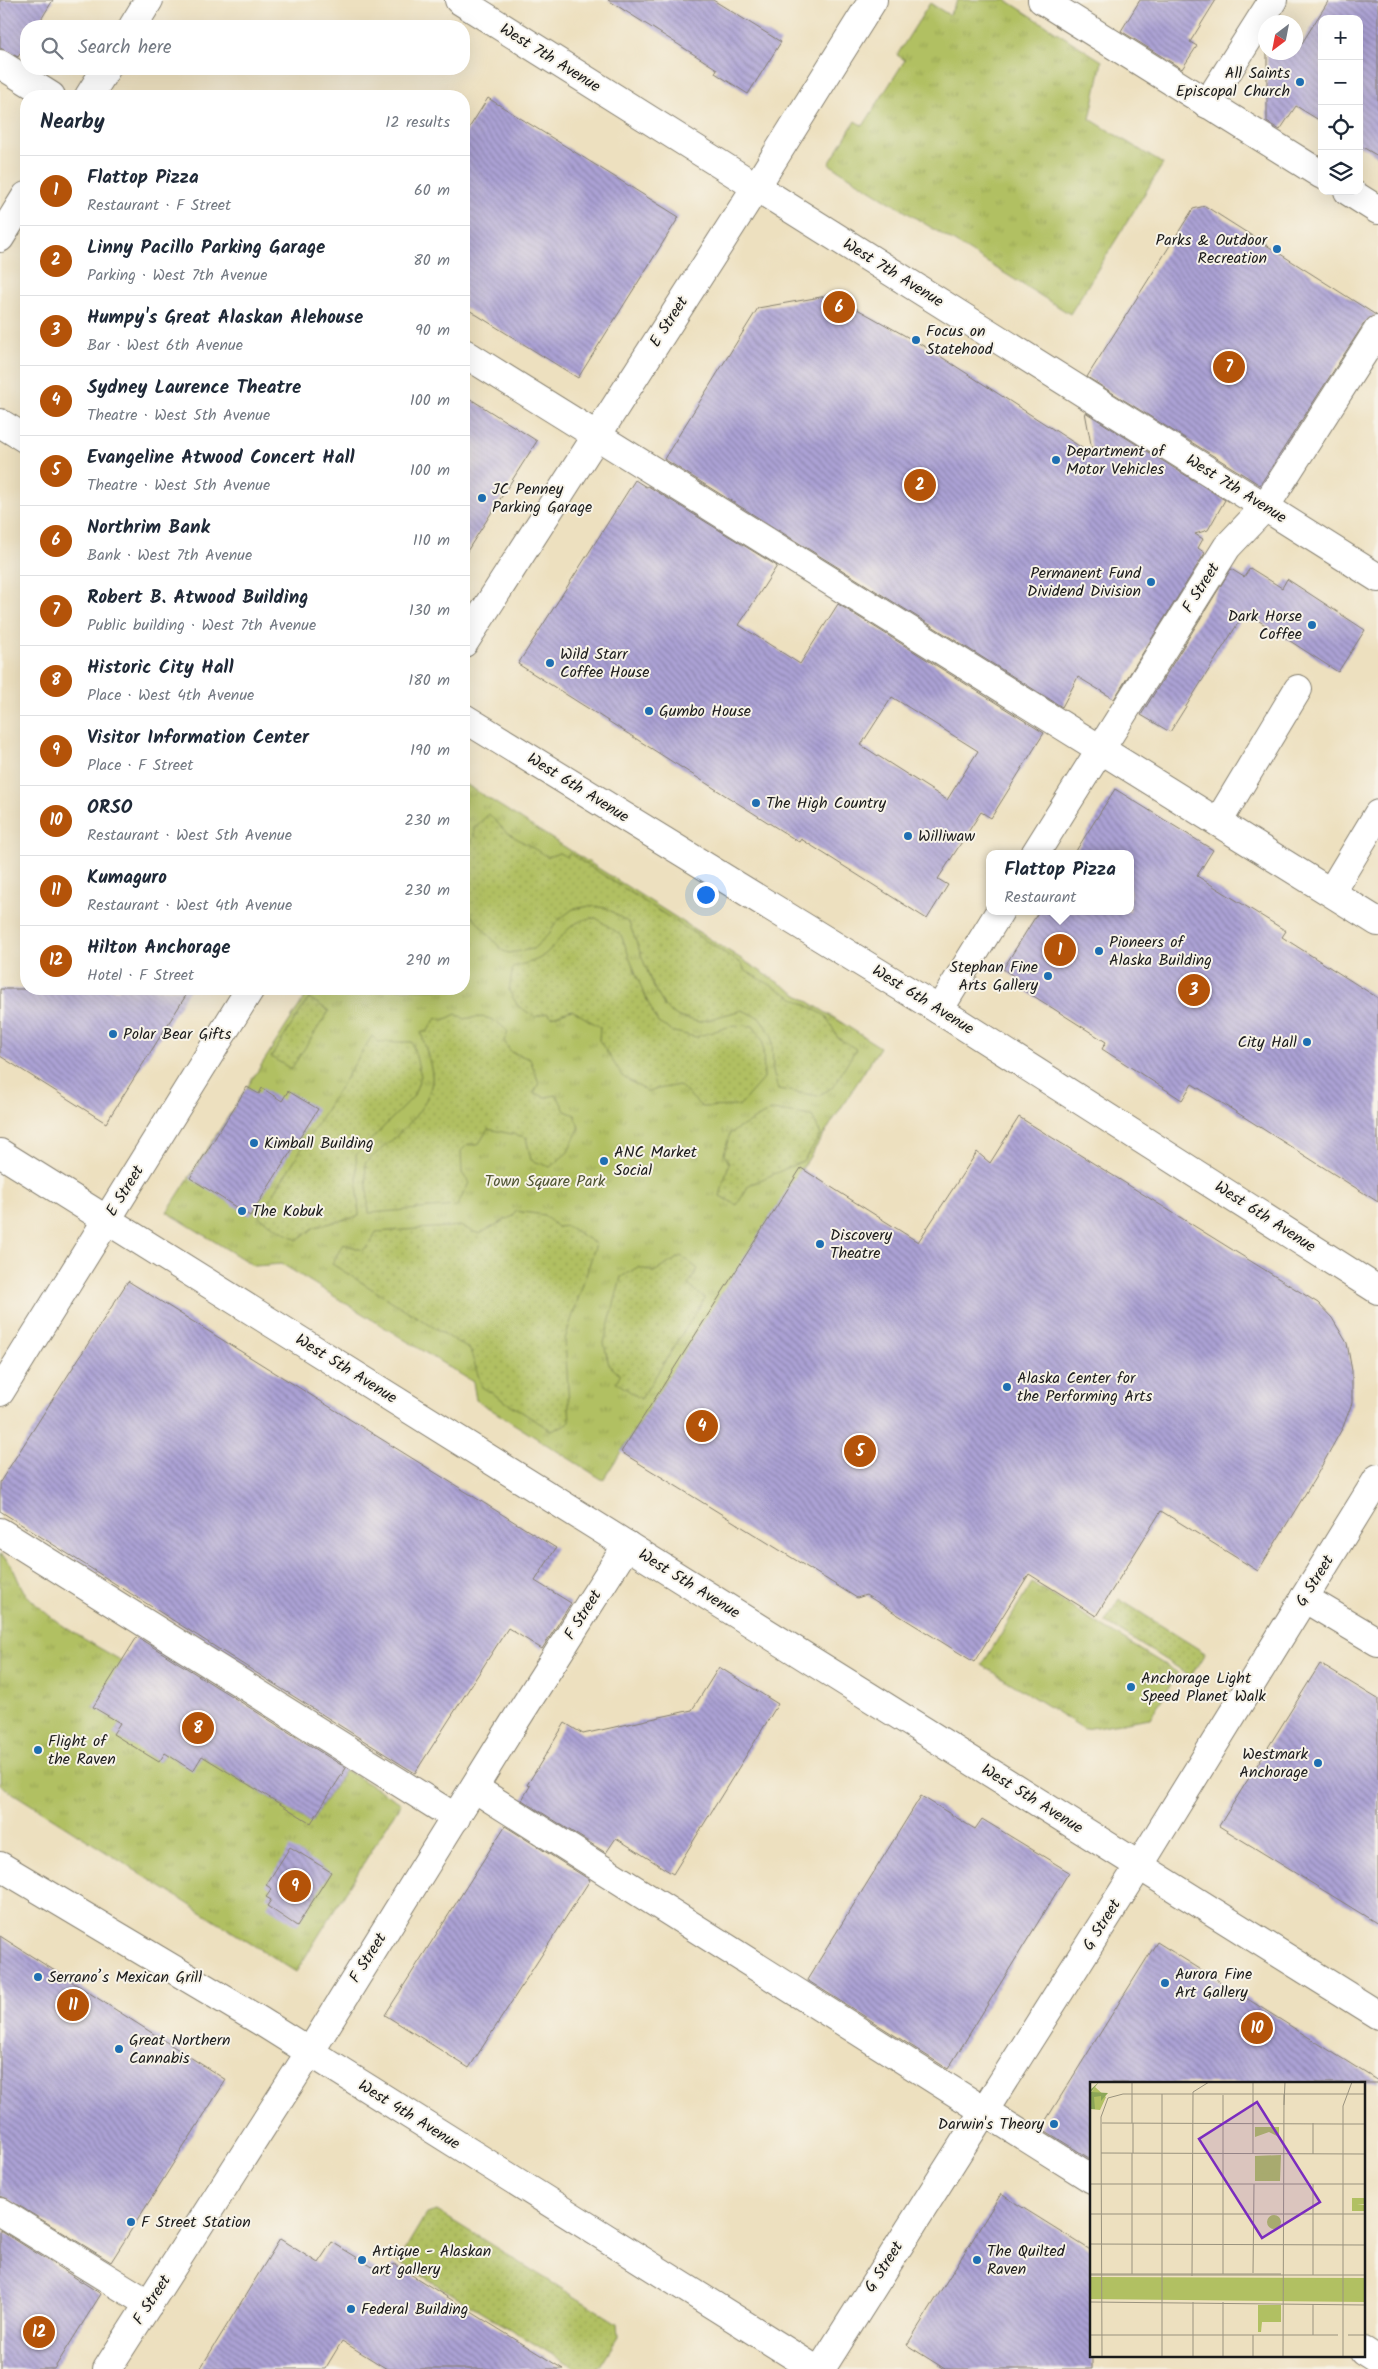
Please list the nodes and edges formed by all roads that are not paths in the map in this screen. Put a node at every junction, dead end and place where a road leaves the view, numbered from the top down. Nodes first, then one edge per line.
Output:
1 (149, 0) edge
2 (459, 0) edge
3 (873, 0) edge
4 (1042, 0) edge
5 (1273, 0) edge
6 (137, 20) edge
7 (0, 64) edge
8 (102, 75) edge
9 (41, 90) edge
10 (93, 90) edge
11 (1207, 104) junction
12 (1318, 173) edge
13 (756, 187) junction
14 (1354, 195) edge
15 (20, 206) edge
16 (1378, 210) edge
17 (0, 238) edge
18 (1378, 330) edge
19 (470, 357) edge
20 (0, 423) edge
21 (20, 435) edge
22 (597, 436) junction
23 (1265, 507) junction
24 (1378, 578) edge
25 (470, 634) edge
26 (1298, 689) dead end
27 (470, 722) edge
28 (1100, 749) junction
29 (1378, 814) edge
30 (1218, 822) junction
31 (1037, 850) edge
32 (1330, 892) junction
33 (998, 915) edge
34 (1378, 922) edge
35 (246, 995) edge
36 (939, 1010) junction
37 (0, 1153) edge
38 (107, 1220) junction
39 (1378, 1290) edge
40 (0, 1392) edge
41 (1378, 1478) edge
42 (0, 1532) edge
43 (627, 1546) junction
44 (1304, 1598) junction
45 (1378, 1642) edge
46 (474, 1788) junction
47 (456, 1818) junction
48 (0, 1866) edge
49 (1139, 1866) junction
50 (1378, 2015) edge
51 (310, 2052) junction
52 (984, 2111) junction
53 (1090, 2178) edge
54 (0, 2212) edge
55 (149, 2304) junction
56 (1366, 2352) edge
57 (1378, 2360) edge
58 (107, 2369) edge
59 (815, 2369) edge
60 (821, 2369) edge

1 - 6 street
2 - 13 street, West 7th Avenue
3 - 13 street, E Street
4 - 11 street
5 - 11 street
7 - 9 street
8 - 10 street
11 - 12 street
13 - 22 street, E Street
13 - 23 street, West 7th Avenue
14 - 16 street
15 - 17 street
18 - 23 street, F Street
19 - 22 street
20 - 21 street
22 - 25 street, E Street
22 - 28 street
23 - 24 street, West 7th Avenue
23 - 28 street, F Street
26 - 30 street
27 - 36 street, West 6th Avenue
28 - 30 street
28 - 31 street, F Street
29 - 32 street
30 - 32 street
32 - 34 street
33 - 36 street
35 - 38 street, E Street
36 - 39 street, West 6th Avenue
37 - 38 street, West 5th Avenue
38 - 40 street, E Street
38 - 43 street, West 5th Avenue
41 - 44 street, G Street
42 - 47 street
43 - 46 street, F Street
43 - 49 street, West 5th Avenue
44 - 45 street
44 - 49 street, G Street
46 - 47 street, F Street
46 - 52 street
47 - 51 street, F Street
48 - 51 street, West 4th Avenue
49 - 50 street, West 5th Avenue
49 - 52 street, G Street
51 - 55 street, F Street
51 - 59 street, West 4th Avenue
52 - 53 street
52 - 60 street, G Street
54 - 55 street
55 - 58 street, F Street
56 - 57 street

